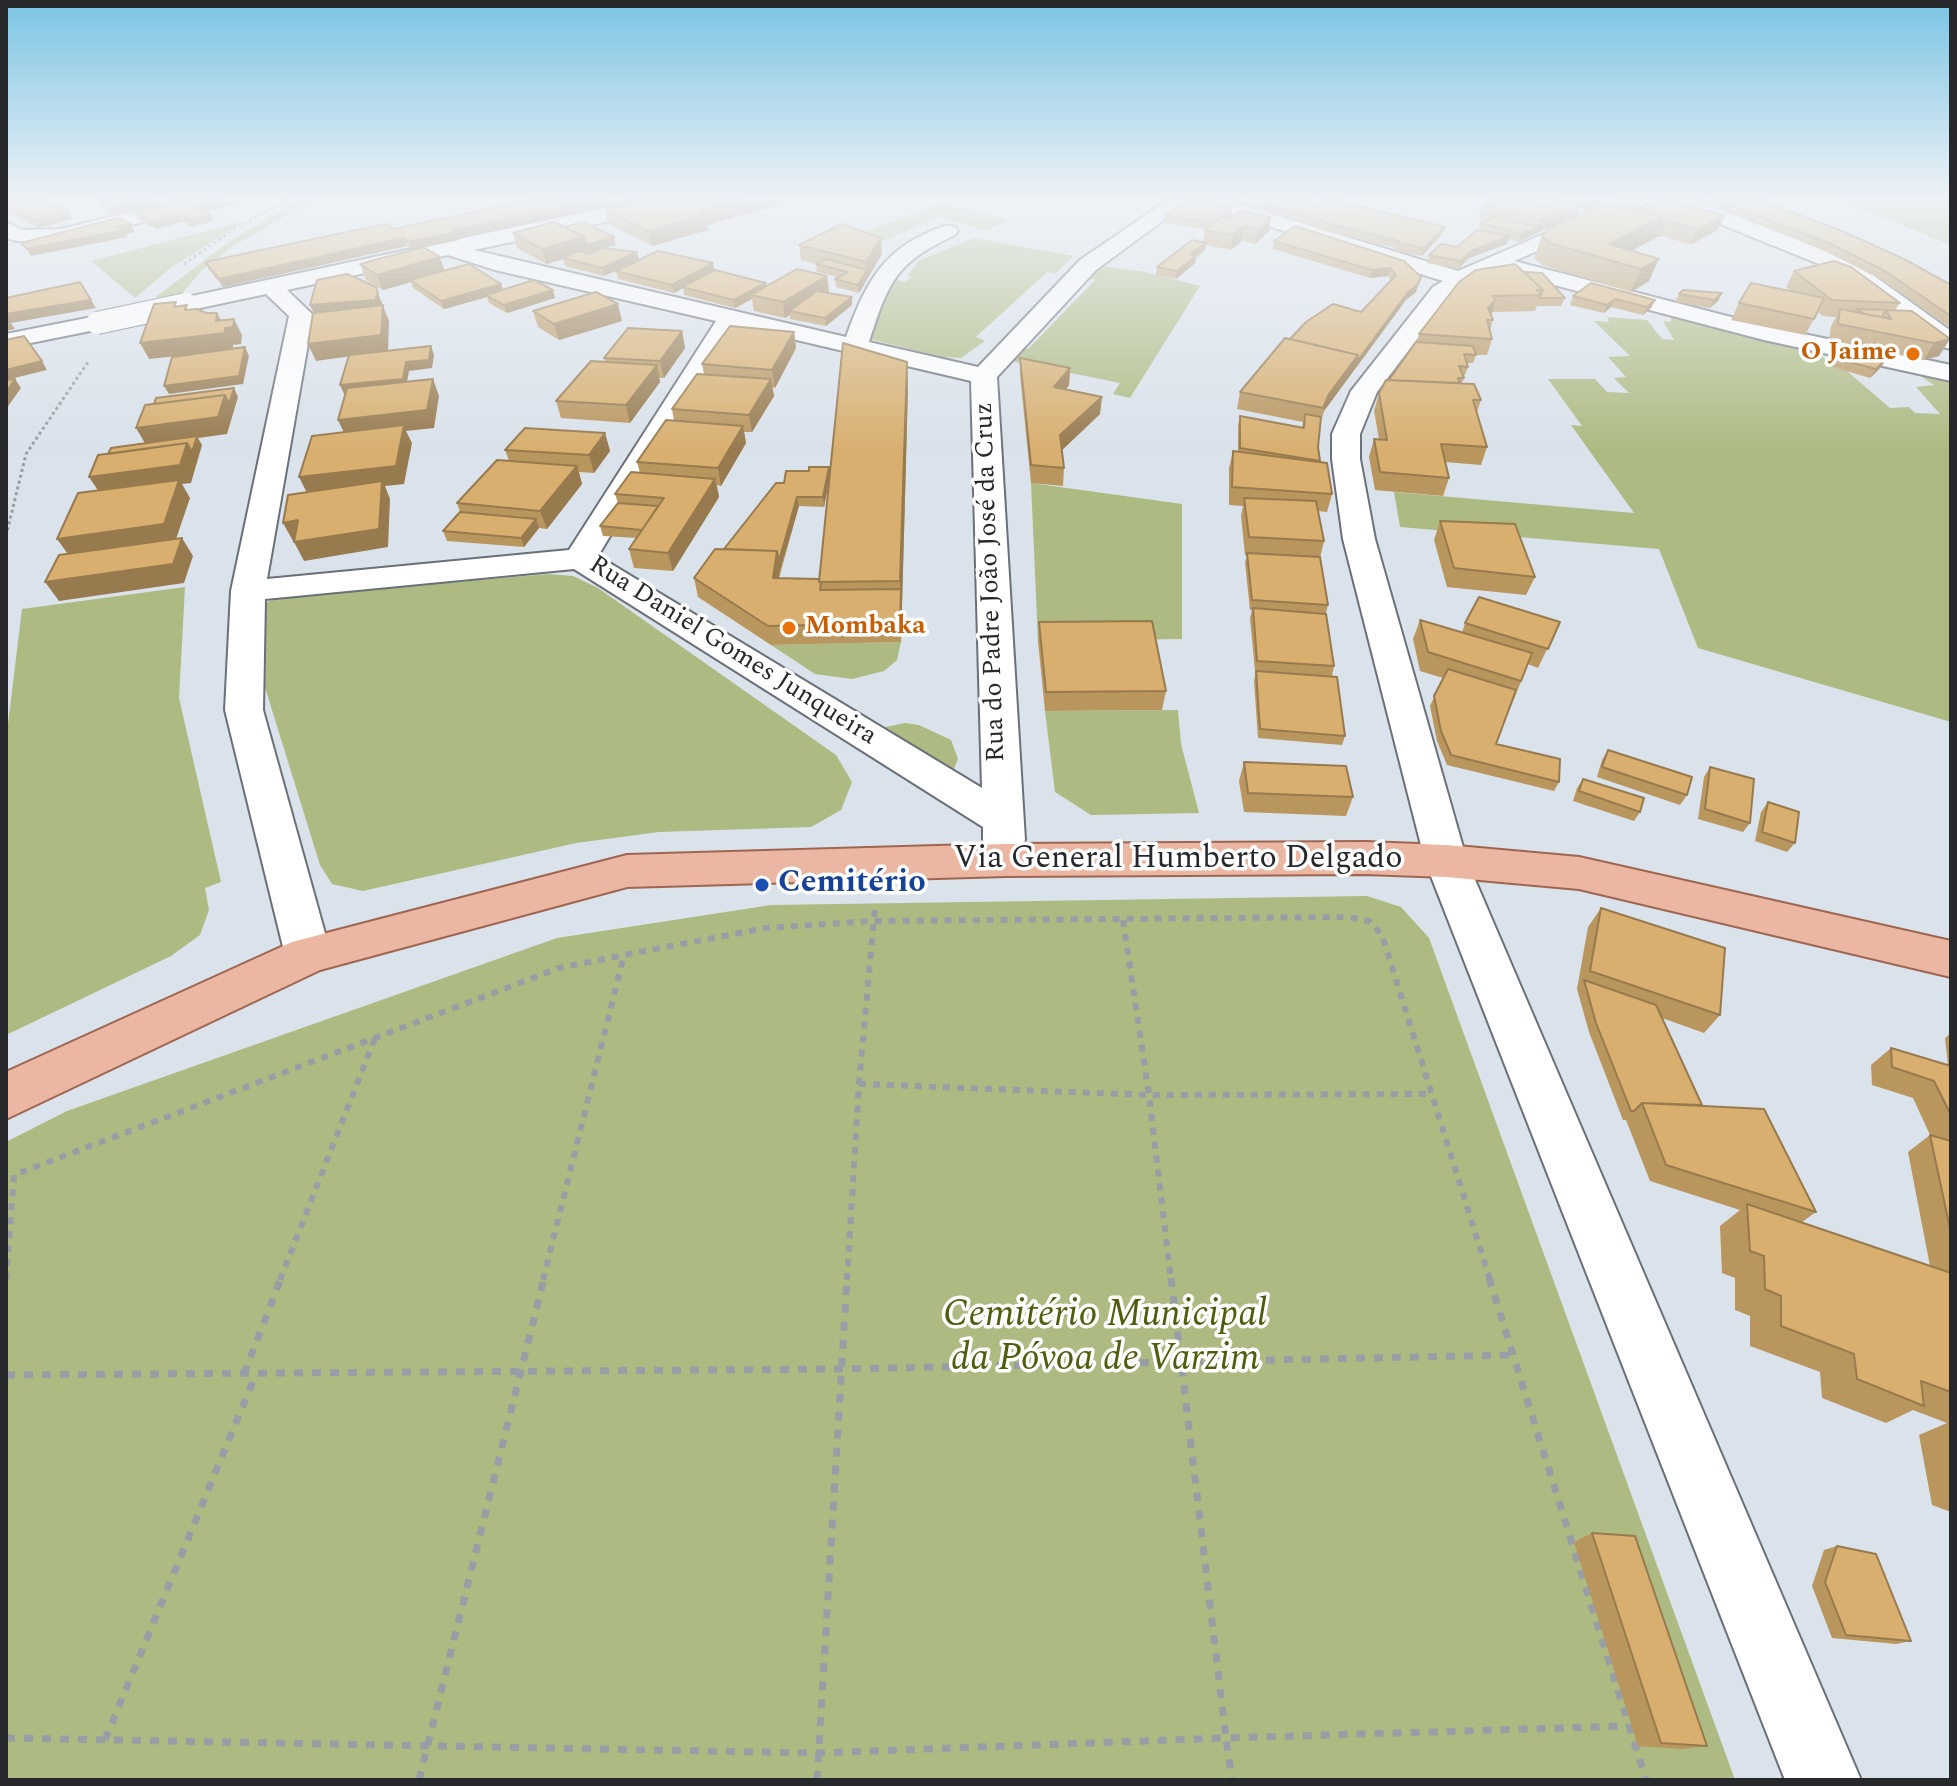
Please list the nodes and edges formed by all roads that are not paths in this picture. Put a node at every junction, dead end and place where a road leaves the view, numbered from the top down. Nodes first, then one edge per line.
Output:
1 (277, 283) edge
2 (582, 283) edge
3 (878, 283) edge
4 (1071, 283) edge
5 (1454, 283) edge
6 (1596, 283) edge
7 (1870, 283) edge
8 (269, 285) junction
9 (730, 318) junction
10 (6, 341) edge
11 (1951, 342) edge
12 (855, 346) junction
13 (1951, 373) edge
14 (984, 376) junction
15 (580, 559) junction
16 (248, 591) junction
17 (1004, 840) junction
18 (1446, 861) junction
19 (308, 955) junction
20 (1951, 959) edge
21 (6, 1097) edge
22 (1823, 1780) edge

1 - 8 street
2 - 9 street
3 - 12 street
4 - 14 street, Rua do Padre João José da Cruz
5 - 18 street
6 - 13 street
7 - 11 street
8 - 10 street, bridge
8 - 16 street
9 - 12 street
9 - 15 street, Rua Daniel Gomes Junqueira
12 - 14 street
14 - 17 street, Rua do Padre João José da Cruz
15 - 16 street
15 - 17 street, Rua Daniel Gomes Junqueira
16 - 19 street
17 - 18 main road, Via General Humberto Delgado
17 - 19 main road, Via General Humberto Delgado
18 - 20 main road, Via General Humberto Delgado
18 - 22 street
19 - 21 main road, Via General Humberto Delgado

